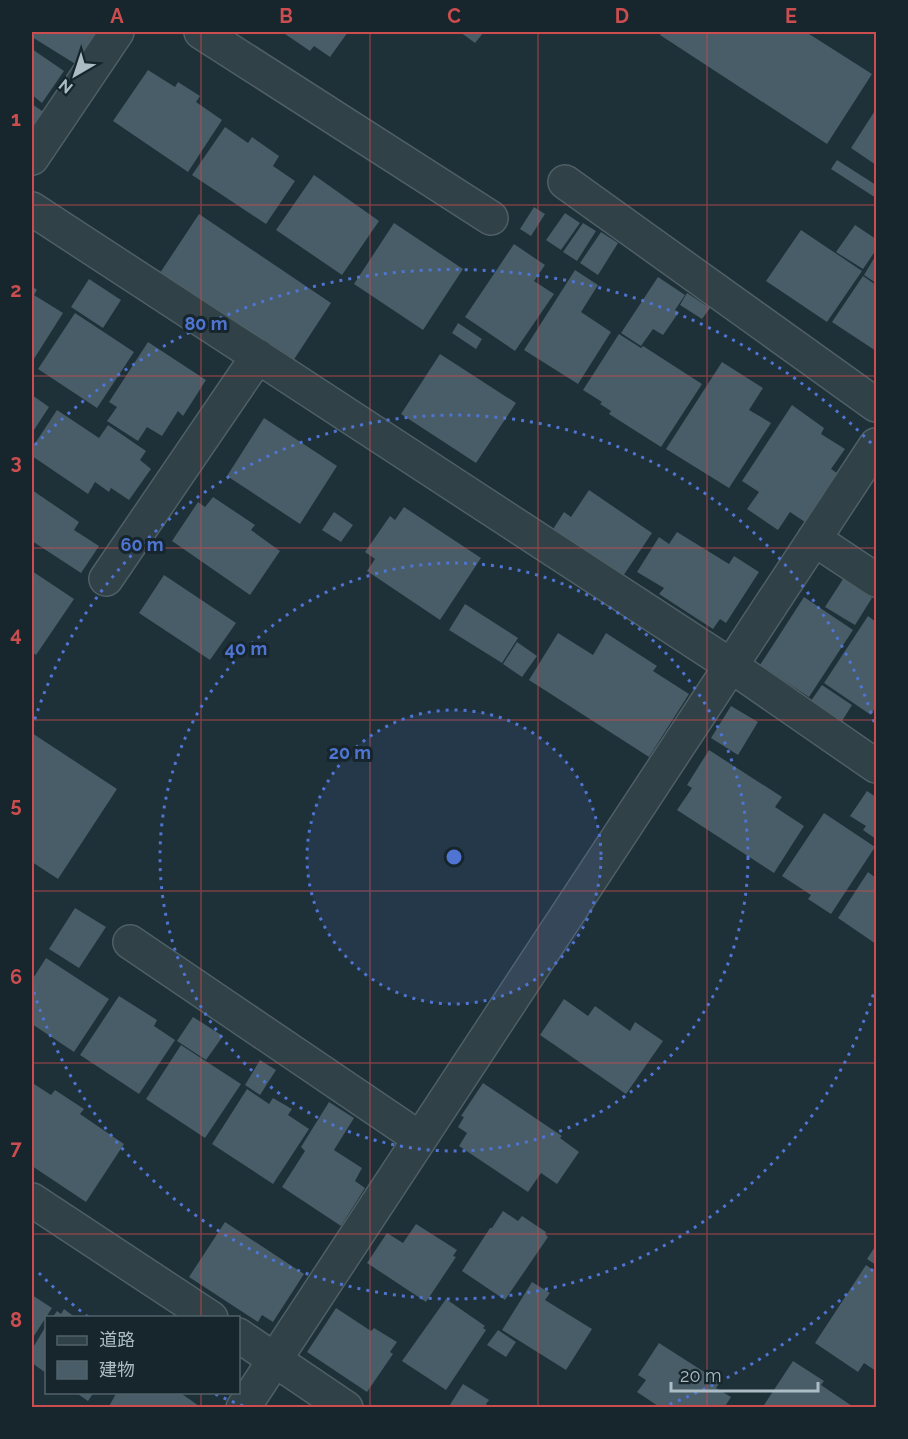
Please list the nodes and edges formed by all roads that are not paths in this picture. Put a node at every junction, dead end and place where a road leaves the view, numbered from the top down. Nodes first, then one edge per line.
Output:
1 (117, 32) edge
2 (201, 32) edge
3 (32, 159) edge
4 (565, 182) dead end
5 (32, 209) edge
6 (491, 218) dead end
7 (258, 356) junction
8 (876, 405) edge
9 (876, 445) edge
10 (814, 539) junction
11 (106, 579) dead end
12 (876, 580) edge
13 (730, 665) junction
14 (876, 766) edge
15 (130, 942) dead end
16 (419, 1138) junction
17 (32, 1200) edge
18 (209, 1316) edge
19 (240, 1336) edge
20 (274, 1359) junction
21 (243, 1407) edge
22 (346, 1407) edge

1 - 3 street
2 - 6 street
4 - 8 street
5 - 7 street
7 - 11 street
7 - 13 street
9 - 10 street
10 - 12 street
10 - 13 street
13 - 14 street
13 - 16 street
15 - 16 street
16 - 20 street
17 - 18 street
19 - 20 street
20 - 21 street
20 - 22 street

